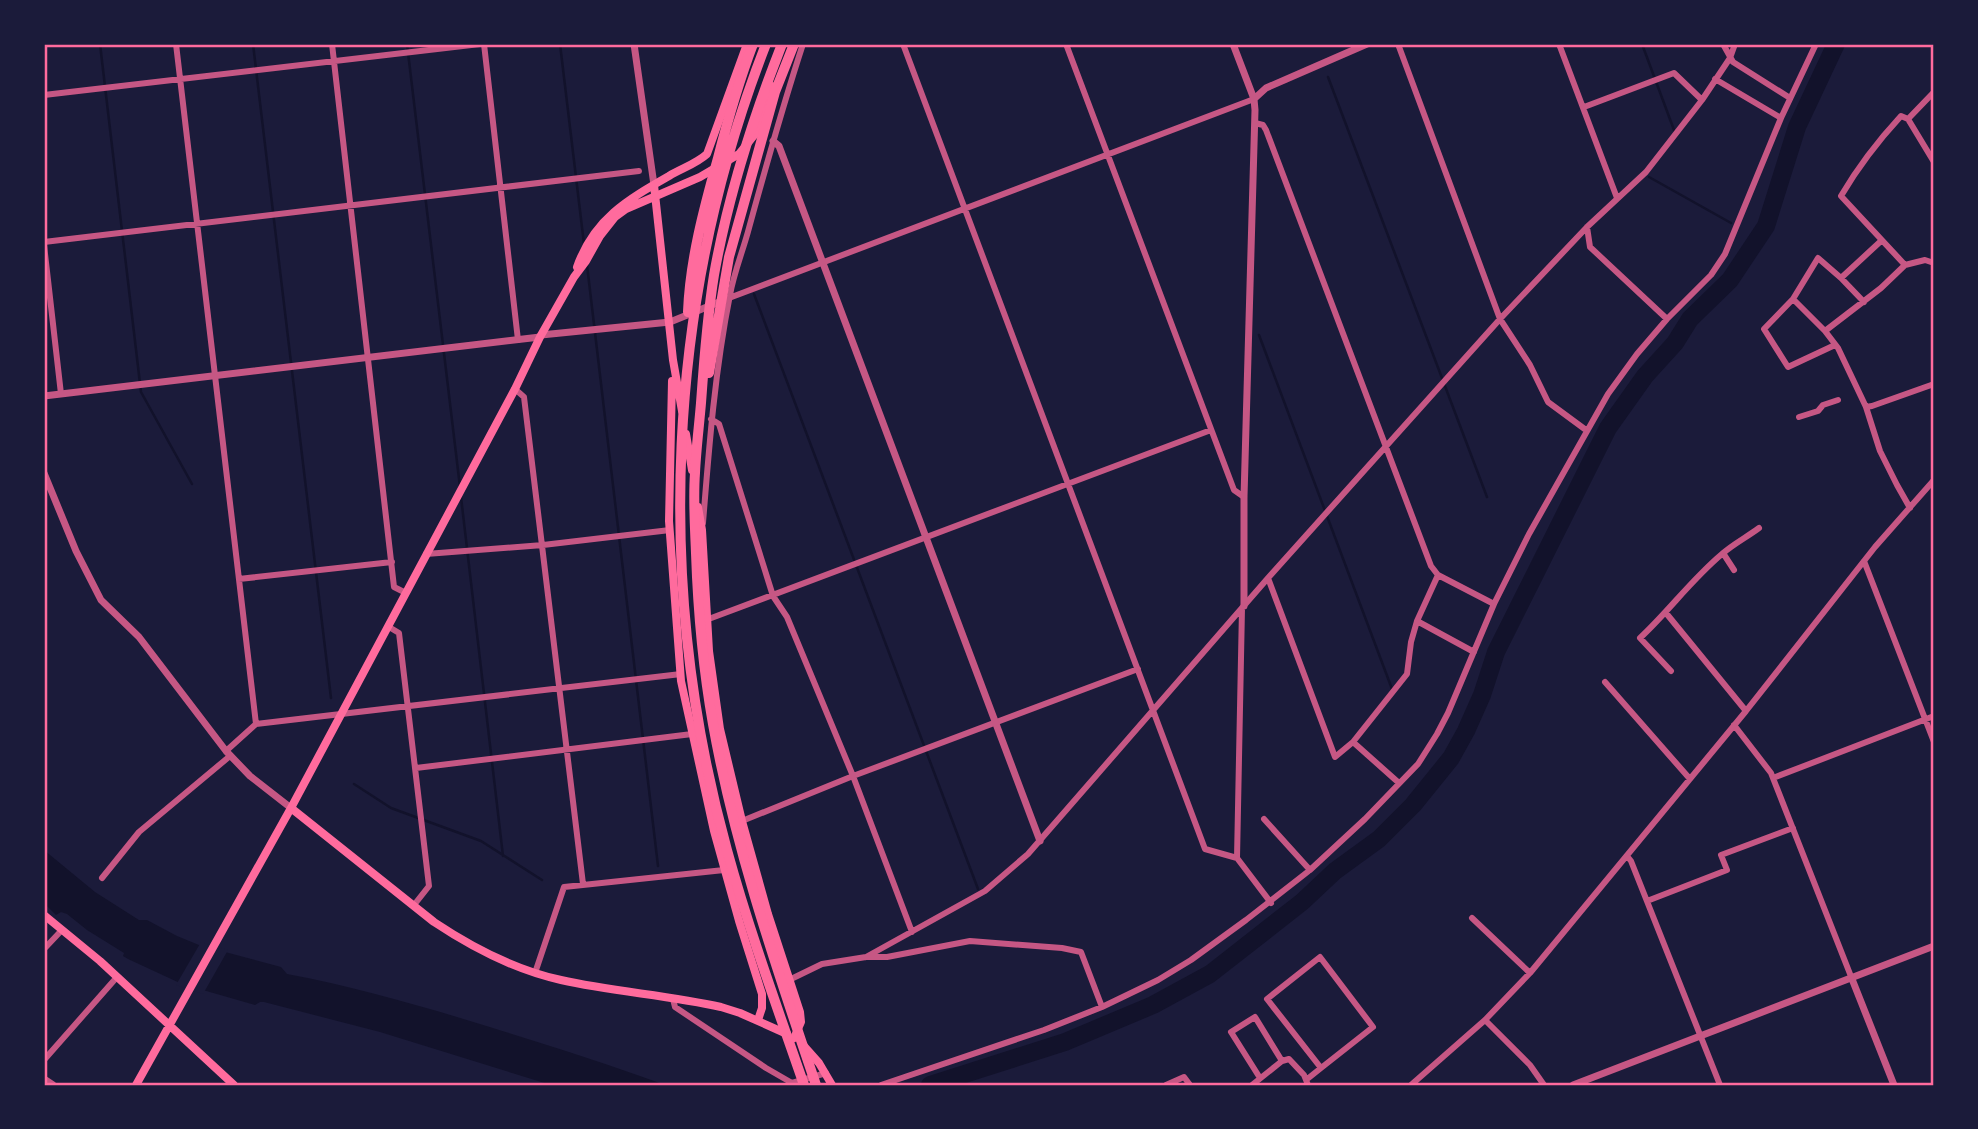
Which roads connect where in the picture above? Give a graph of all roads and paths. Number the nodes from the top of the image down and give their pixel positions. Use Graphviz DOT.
graph roads {
  1 [pos="176,44"];
  2 [pos="332,44"];
  3 [pos="482,44"];
  4 [pos="634,44"];
  5 [pos="766,44"];
  6 [pos="785,44"];
  7 [pos="794,44"];
  8 [pos="803,44"];
  9 [pos="903,44"];
  10 [pos="1066,44"];
  11 [pos="1233,44"];
  12 [pos="1367,44"];
  13 [pos="1398,44"];
  14 [pos="1559,44"];
  15 [pos="1723,44"];
  16 [pos="1735,44"];
  17 [pos="1816,44"];
  18 [pos="746,45"];
  19 [pos="1730,58"];
  20 [pos="334,61"];
  21 [pos="1715,79"];
  22 [pos="180,80"];
  23 [pos="1934,92"];
  24 [pos="44,95"];
  25 [pos="1790,98"];
  26 [pos="1254,99"];
  27 [pos="1702,100"];
  28 [pos="1584,107"];
  29 [pos="1781,118"];
  30 [pos="1908,119"];
  31 [pos="1255,124"];
  32 [pos="773,141"];
  33 [pos="1934,141"];
  34 [pos="1925,146"];
  35 [pos="1108,155"];
  36 [pos="1934,162"];
  37 [pos="639,171"];
  38 [pos="654,185"];
  39 [pos="500,186"];
  40 [pos="654,197"];
  41 [pos="1618,198"];
  42 [pos="351,205"];
  43 [pos="965,209"];
  44 [pos="197,223"];
  45 [pos="1587,227"];
  46 [pos="1881,241"];
  47 [pos="44,244"];
  48 [pos="823,263"];
  49 [pos="1934,263"];
  50 [pos="1905,265"];
  51 [pos="574,277"];
  52 [pos="1841,278"];
  53 [pos="729,298"];
  54 [pos="1793,299"];
  55 [pos="1864,302"];
  56 [pos="1500,319"];
  57 [pos="1667,319"];
  58 [pos="670,322"];
  59 [pos="1825,331"];
  60 [pos="541,336"];
  61 [pos="518,340"];
  62 [pos="1835,345"];
  63 [pos="367,358"];
  64 [pos="673,360"];
  65 [pos="686,371"];
  66 [pos="215,376"];
  67 [pos="1934,384"];
  68 [pos="515,389"];
  69 [pos="61,394"];
  70 [pos="44,396"];
  71 [pos="1838,400"];
  72 [pos="1866,407"];
  73 [pos="1799,417"];
  74 [pos="711,419"];
  75 [pos="1211,430"];
  76 [pos="1586,430"];
  77 [pos="1386,448"];
  78 [pos="44,473"];
  79 [pos="695,475"];
  80 [pos="1934,480"];
  81 [pos="1069,483"];
  82 [pos="1244,497"];
  83 [pos="1910,508"];
  84 [pos="1759,528"];
  85 [pos="670,530"];
  86 [pos="702,530"];
  87 [pos="926,537"];
  88 [pos="543,545"];
  89 [pos="1723,553"];
  90 [pos="426,554"];
  91 [pos="1864,561"];
  92 [pos="392,562"];
  93 [pos="1734,569"];
  94 [pos="1438,575"];
  95 [pos="1268,578"];
  96 [pos="239,579"];
  97 [pos="406,593"];
  98 [pos="773,596"];
  99 [pos="1494,604"];
  100 [pos="1243,607"];
  101 [pos="1666,613"];
  102 [pos="706,620"];
  103 [pos="1417,621"];
  104 [pos="389,627"];
  105 [pos="1475,652"];
  106 [pos="1138,668"];
  107 [pos="1671,671"];
  108 [pos="681,674"];
  109 [pos="1605,682"];
  110 [pos="559,689"];
  111 [pos="408,706"];
  112 [pos="1154,711"];
  113 [pos="1746,711"];
  114 [pos="341,714"];
  115 [pos="1934,716"];
  116 [pos="1926,720"];
  117 [pos="995,722"];
  118 [pos="256,724"];
  119 [pos="1734,725"];
  120 [pos="720,729"];
  121 [pos="692,733"];
  122 [pos="1934,742"];
  123 [pos="1353,743"];
  124 [pos="567,749"];
  125 [pos="228,754"];
  126 [pos="416,768"];
  127 [pos="853,776"];
  128 [pos="1773,778"];
  129 [pos="1690,779"];
  130 [pos="1399,783"];
  131 [pos="291,808"];
  132 [pos="1264,819"];
  133 [pos="742,821"];
  134 [pos="1793,828"];
  135 [pos="1040,841"];
  136 [pos="1627,856"];
  137 [pos="1237,858"];
  138 [pos="724,870"];
  139 [pos="1310,870"];
  140 [pos="102,878"];
  141 [pos="583,884"];
  142 [pos="1647,901"];
  143 [pos="1270,902"];
  144 [pos="414,905"];
  145 [pos="768,914"];
  146 [pos="44,915"];
  147 [pos="1472,918"];
  148 [pos="739,921"];
  149 [pos="61,931"];
  150 [pos="912,932"];
  151 [pos="1934,946"];
  152 [pos="44,949"];
  153 [pos="747,949"];
  154 [pos="866,957"];
  155 [pos="535,973"];
  156 [pos="1530,973"];
  157 [pos="117,977"];
  158 [pos="1852,979"];
  159 [pos="789,980"];
  160 [pos="674,999"];
  161 [pos="1102,1007"];
  162 [pos="758,1020"];
  163 [pos="1485,1020"];
  164 [pos="170,1026"];
  165 [pos="1700,1037"];
  166 [pos="794,1038"];
  167 [pos="44,1060"];
  168 [pos="1282,1061"];
  169 [pos="1321,1068"];
  170 [pos="825,1073"];
  171 [pos="1260,1078"];
  172 [pos="44,1079"];
  173 [pos="1307,1083"];
  174 [pos="53,1085"];
  175 [pos="136,1085"];
  176 [pos="234,1085"];
  177 [pos="804,1085"];
  178 [pos="816,1085"];
  179 [pos="832,1085"];
  180 [pos="881,1085"];
  181 [pos="1166,1085"];
  182 [pos="1190,1085"];
  183 [pos="1252,1085"];
  184 [pos="1411,1085"];
  185 [pos="1544,1085"];
  186 [pos="1573,1085"];
  187 [pos="1720,1085"];
  188 [pos="1894,1085"];
  1 -- 22 [label="street"];
  2 -- 20 [label="street"];
  3 -- 20 [label="street"];
  3 -- 39 [label="street"];
  4 -- 38 [label="street"];
  5 -- 65 [label="highway"];
  6 -- 40 [label="main road"];
  6 -- 79 [label="highway"];
  7 -- 79 [label="highway"];
  8 -- 32 [label="street"];
  9 -- 43 [label="street"];
  10 -- 35 [label="street"];
  11 -- 26 [label="street"];
  12 -- 26 [label="street"];
  13 -- 56 [label="street"];
  14 -- 28 [label="street"];
  15 -- 19 [label="street"];
  16 -- 19 [label="street"];
  17 -- 25 [label="street"];
  18 -- 38 [label="main road"];
  18 -- 65 [label="highway"];
  19 -- 21 [label="street"];
  19 -- 25 [label="street"];
  20 -- 22 [label="street"];
  20 -- 42 [label="street"];
  21 -- 27 [label="street"];
  21 -- 29 [label="street"];
  22 -- 24 [label="street"];
  22 -- 44 [label="street"];
  23 -- 30 [label="street"];
  25 -- 29 [label="street"];
  26 -- 31 [label="street"];
  26 -- 35 [label="street"];
  27 -- 28 [label="street"];
  27 -- 41 [label="street"];
  28 -- 41 [label="street"];
  29 -- 57 [label="street"];
  30 -- 34 [label="street"];
  30 -- 46 [label="street"];
  31 -- 77 [label="street"];
  31 -- 82 [label="street"];
  32 -- 48 [label="street"];
  32 -- 53 [label="street"];
  33 -- 34 [label="street"];
  34 -- 36 [label="street"];
  35 -- 43 [label="street"];
  35 -- 75 [label="street"];
  37 -- 39 [label="street"];
  38 -- 40 [label="main road"];
  38 -- 51 [label="main road"];
  39 -- 42 [label="street"];
  39 -- 61 [label="street"];
  40 -- 51 [label="main road"];
  40 -- 58 [label="main road"];
  41 -- 45 [label="street"];
  42 -- 44 [label="street"];
  42 -- 63 [label="street"];
  43 -- 48 [label="street"];
  43 -- 81 [label="street"];
  44 -- 47 [label="street"];
  44 -- 66 [label="street"];
  45 -- 56 [label="street"];
  45 -- 57 [label="street"];
  46 -- 50 [label="street"];
  46 -- 52 [label="street"];
  47 -- 69 [label="street"];
  48 -- 53 [label="street"];
  48 -- 87 [label="street"];
  49 -- 50 [label="street"];
  50 -- 55 [label="street"];
  51 -- 60 [label="main road"];
  52 -- 54 [label="street"];
  52 -- 55 [label="street"];
  53 -- 58 [label="street"];
  53 -- 74 [label="street"];
  54 -- 59 [label="street"];
  54 -- 62 [label="street"];
  55 -- 59 [label="street"];
  56 -- 76 [label="street"];
  56 -- 77 [label="street"];
  57 -- 76 [label="street"];
  58 -- 60 [label="street"];
  58 -- 64 [label="main road"];
  59 -- 62 [label="street"];
  60 -- 61 [label="street"];
  60 -- 68 [label="main road"];
  61 -- 63 [label="street"];
  62 -- 72 [label="street"];
  63 -- 66 [label="street"];
  63 -- 92 [label="street"];
  64 -- 85 [label="main road"];
  64 -- 86 [label="main road"];
  65 -- 177 [label="highway"];
  66 -- 69 [label="street"];
  66 -- 96 [label="street"];
  67 -- 72 [label="street"];
  68 -- 88 [label="street"];
  68 -- 90 [label="main road"];
  69 -- 70 [label="street"];
  71 -- 73 [label="street"];
  72 -- 83 [label="street"];
  74 -- 86 [label="street"];
  74 -- 98 [label="street"];
  75 -- 81 [label="street"];
  75 -- 82 [label="street"];
  76 -- 99 [label="street"];
  77 -- 94 [label="street"];
  77 -- 95 [label="street"];
  78 -- 125 [label="street"];
  79 -- 178 [label="highway"];
  80 -- 83 [label="street"];
  81 -- 87 [label="street"];
  81 -- 106 [label="street"];
  82 -- 100 [label="street"];
  83 -- 91 [label="street"];
  84 -- 89 [label="street"];
  85 -- 88 [label="street"];
  85 -- 108 [label="main road"];
  86 -- 102 [label="main road"];
  87 -- 98 [label="street"];
  87 -- 117 [label="street"];
  88 -- 90 [label="street"];
  88 -- 110 [label="street"];
  89 -- 93 [label="street"];
  89 -- 101 [label="street"];
  90 -- 97 [label="main road"];
  91 -- 113 [label="street"];
  91 -- 116 [label="street"];
  92 -- 96 [label="street"];
  92 -- 97 [label="street"];
  94 -- 99 [label="street"];
  94 -- 103 [label="street"];
  95 -- 100 [label="street"];
  95 -- 123 [label="street"];
  96 -- 118 [label="street"];
  97 -- 104 [label="main road"];
  98 -- 102 [label="street"];
  98 -- 127 [label="street"];
  99 -- 105 [label="street"];
  100 -- 112 [label="street"];
  100 -- 137 [label="street"];
  101 -- 107 [label="street"];
  101 -- 113 [label="street"];
  102 -- 120 [label="main road"];
  103 -- 105 [label="street"];
  103 -- 123 [label="street"];
  104 -- 111 [label="street"];
  104 -- 114 [label="main road"];
  105 -- 130 [label="street"];
  106 -- 112 [label="street"];
  106 -- 117 [label="street"];
  108 -- 110 [label="street"];
  108 -- 121 [label="main road"];
  109 -- 129 [label="street"];
  110 -- 111 [label="street"];
  110 -- 124 [label="street"];
  111 -- 114 [label="street"];
  111 -- 126 [label="street"];
  112 -- 135 [label="street"];
  112 -- 137 [label="street"];
  113 -- 119 [label="street"];
  114 -- 118 [label="street"];
  114 -- 131 [label="main road"];
  115 -- 116 [label="street"];
  116 -- 122 [label="street"];
  116 -- 128 [label="street"];
  117 -- 127 [label="street"];
  117 -- 135 [label="street"];
  118 -- 125 [label="street"];
  119 -- 128 [label="street"];
  119 -- 129 [label="street"];
  120 -- 121 [label="street"];
  120 -- 133 [label="main road"];
  121 -- 124 [label="street"];
  121 -- 138 [label="main road"];
  123 -- 130 [label="street"];
  124 -- 126 [label="street"];
  124 -- 141 [label="street"];
  125 -- 131 [label="street"];
  125 -- 140 [label="street"];
  126 -- 144 [label="street"];
  127 -- 133 [label="street"];
  127 -- 150 [label="street"];
  128 -- 134 [label="street"];
  129 -- 136 [label="street"];
  130 -- 139 [label="street"];
  131 -- 144 [label="main road"];
  131 -- 164 [label="main road"];
  132 -- 139 [label="street"];
  133 -- 145 [label="main road"];
  134 -- 142 [label="street"];
  134 -- 158 [label="street"];
  135 -- 150 [label="street"];
  136 -- 142 [label="street"];
  136 -- 156 [label="street"];
  137 -- 143 [label="street"];
  138 -- 141 [label="street"];
  138 -- 148 [label="main road"];
  139 -- 143 [label="street"];
  141 -- 155 [label="street"];
  142 -- 165 [label="street"];
  143 -- 161 [label="street"];
  144 -- 155 [label="main road"];
  145 -- 148 [label="main road"];
  145 -- 159 [label="main road"];
  146 -- 149 [label="main road"];
  147 -- 156 [label="street"];
  148 -- 153 [label="main road"];
  149 -- 152 [label="street"];
  149 -- 157 [label="main road"];
  150 -- 154 [label="street"];
  151 -- 158 [label="street"];
  153 -- 162 [label="main road"];
  153 -- 166 [label="main road"];
  154 -- 159 [label="street"];
  154 -- 161 [label="street"];
  155 -- 160 [label="main road"];
  156 -- 163 [label="street"];
  157 -- 164 [label="main road"];
  157 -- 167 [label="street"];
  158 -- 165 [label="street"];
  158 -- 188 [label="street"];
  159 -- 166 [label="main road"];
  160 -- 162 [label="main road"];
  160 -- 170 [label="street"];
  161 -- 180 [label="street"];
  162 -- 166 [label="main road"];
  163 -- 184 [label="street"];
  163 -- 185 [label="street"];
  164 -- 175 [label="main road"];
  164 -- 176 [label="main road"];
  165 -- 186 [label="street"];
  165 -- 187 [label="street"];
  166 -- 170 [label="main road"];
  168 -- 171 [label="street"];
  168 -- 171 [label="street"];
  168 -- 173 [label="street"];
  169 -- 169 [label="street"];
  169 -- 173 [label="street"];
  170 -- 179 [label="main road"];
  171 -- 183 [label="street"];
  172 -- 174 [label="street"];
  181 -- 182 [label="street"];
}
